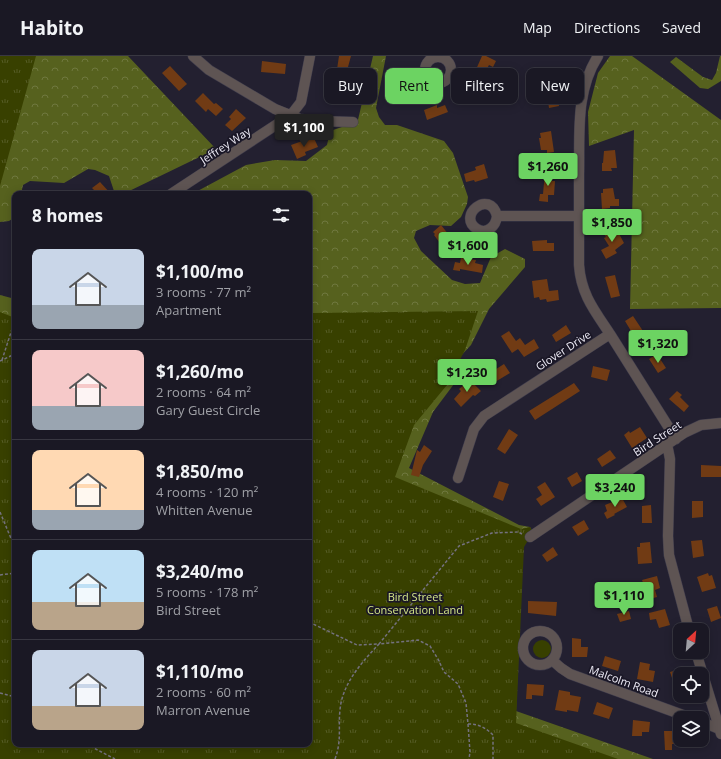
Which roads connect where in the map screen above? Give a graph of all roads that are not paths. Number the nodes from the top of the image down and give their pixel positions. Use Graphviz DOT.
graph roads {
  1 [pos="193,56"];
  2 [pos="310,56"];
  3 [pos="598,56"];
  4 [pos="291,115"];
  5 [pos="353,122"];
  6 [pos="176,191"];
  7 [pos="497,216"];
  8 [pos="579,216"];
  9 [pos="610,334"];
  10 [pos="721,423"];
  11 [pos="676,439"];
  12 [pos="667,444"];
  13 [pos="458,478"];
  14 [pos="530,537"];
  15 [pos="687,623"];
  16 [pos="698,659"];
  17 [pos="552,660"];
  18 [pos="673,711"];
  19 [pos="709,726"];
  20 [pos="720,732"];
  1 -- 4 [label="street"];
  2 -- 4 [label="street"];
  3 -- 8 [label="street"];
  4 -- 5 [label="street"];
  4 -- 6 [label="street, Jeffrey Way"];
  7 -- 8 [label="street"];
  8 -- 9 [label="street"];
  9 -- 11 [label="street"];
  9 -- 13 [label="street, Glover Drive"];
  10 -- 11 [label="street, Bird Street"];
  11 -- 12 [label="street, Bird Street"];
  12 -- 14 [label="street, Bird Street"];
  12 -- 15 [label="street"];
  16 -- 20 [label="street"];
  17 -- 18 [label="street, Malcolm Road"];
  19 -- 20 [label="street"];
}
